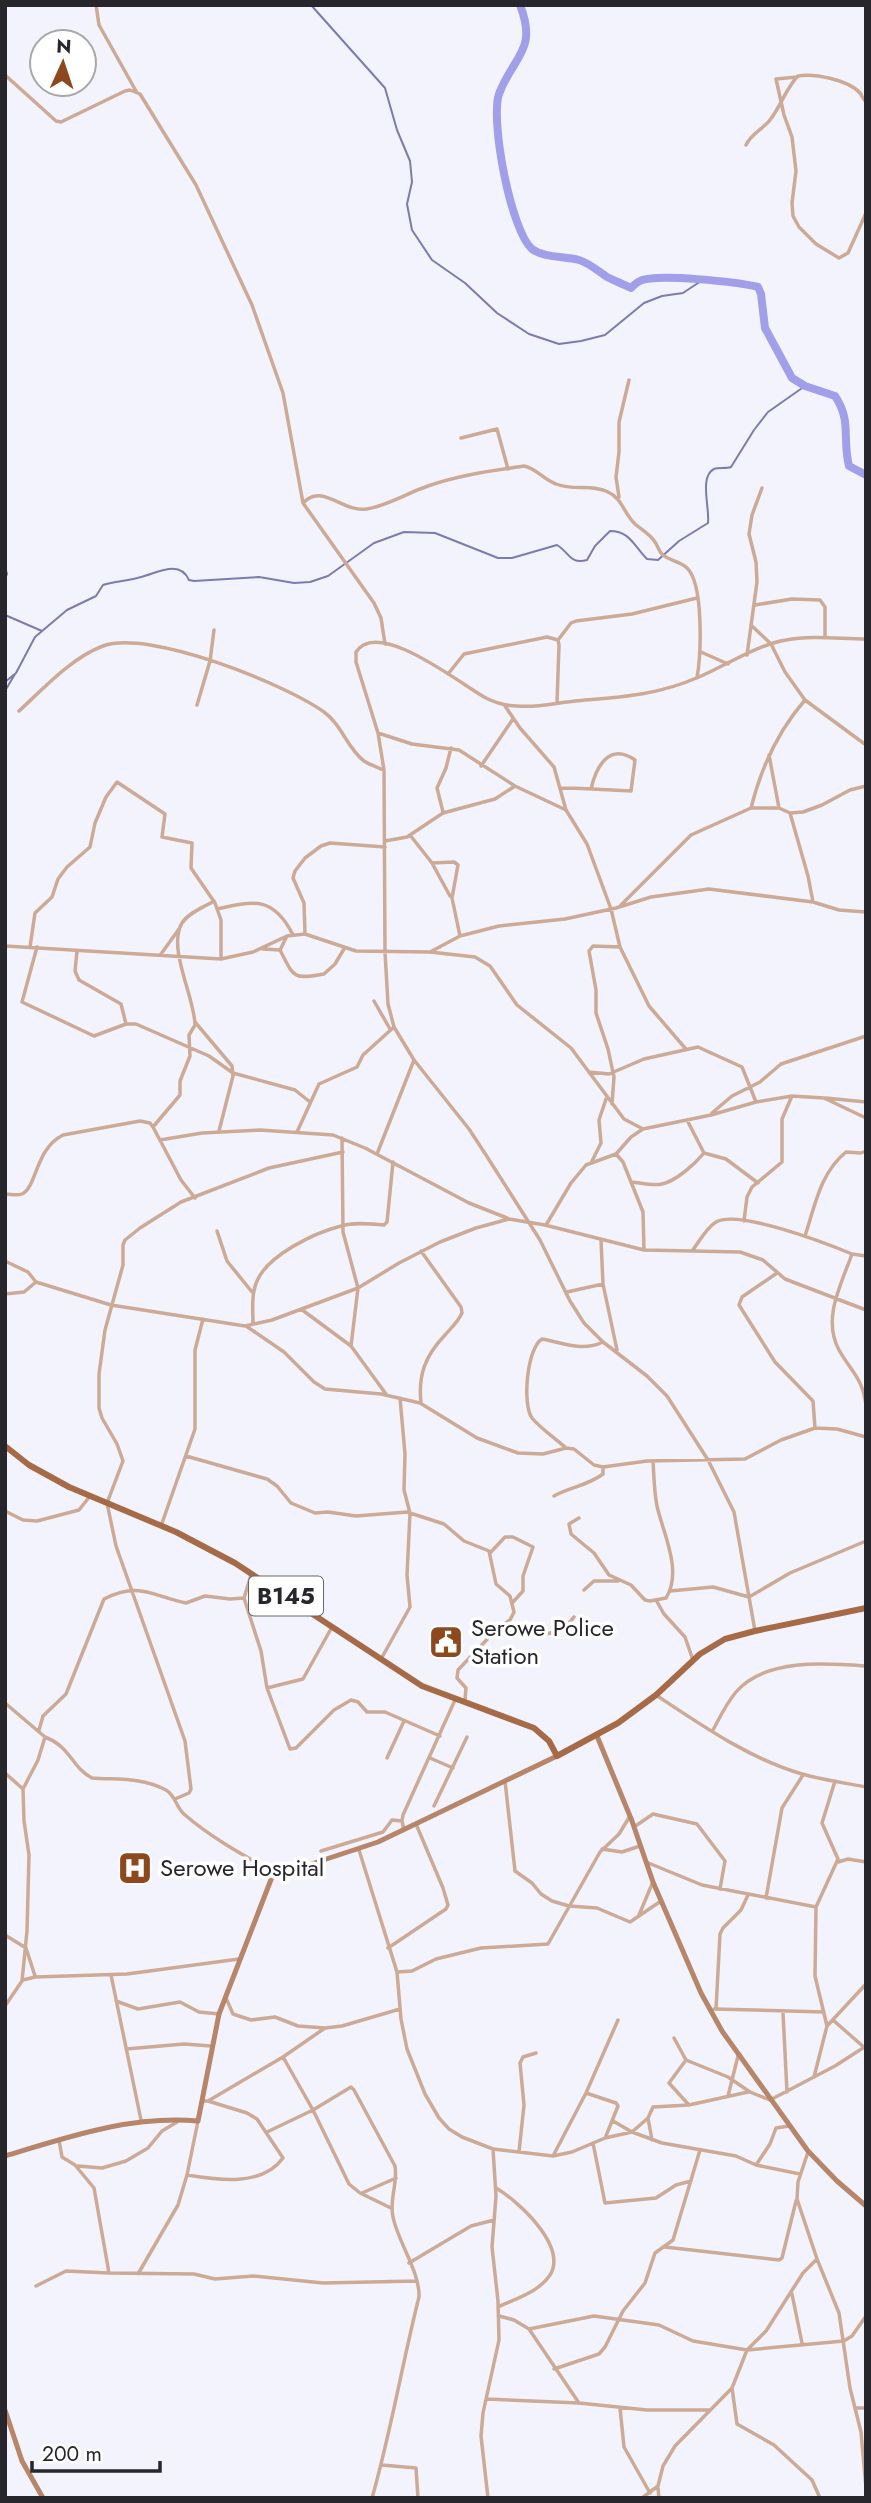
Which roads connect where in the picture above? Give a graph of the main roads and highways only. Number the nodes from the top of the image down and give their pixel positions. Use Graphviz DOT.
graph roads {
  1 [pos="5,1446"];
  2 [pos="866,1608"];
  1 -- 2 [label="main road, B145"];
}
